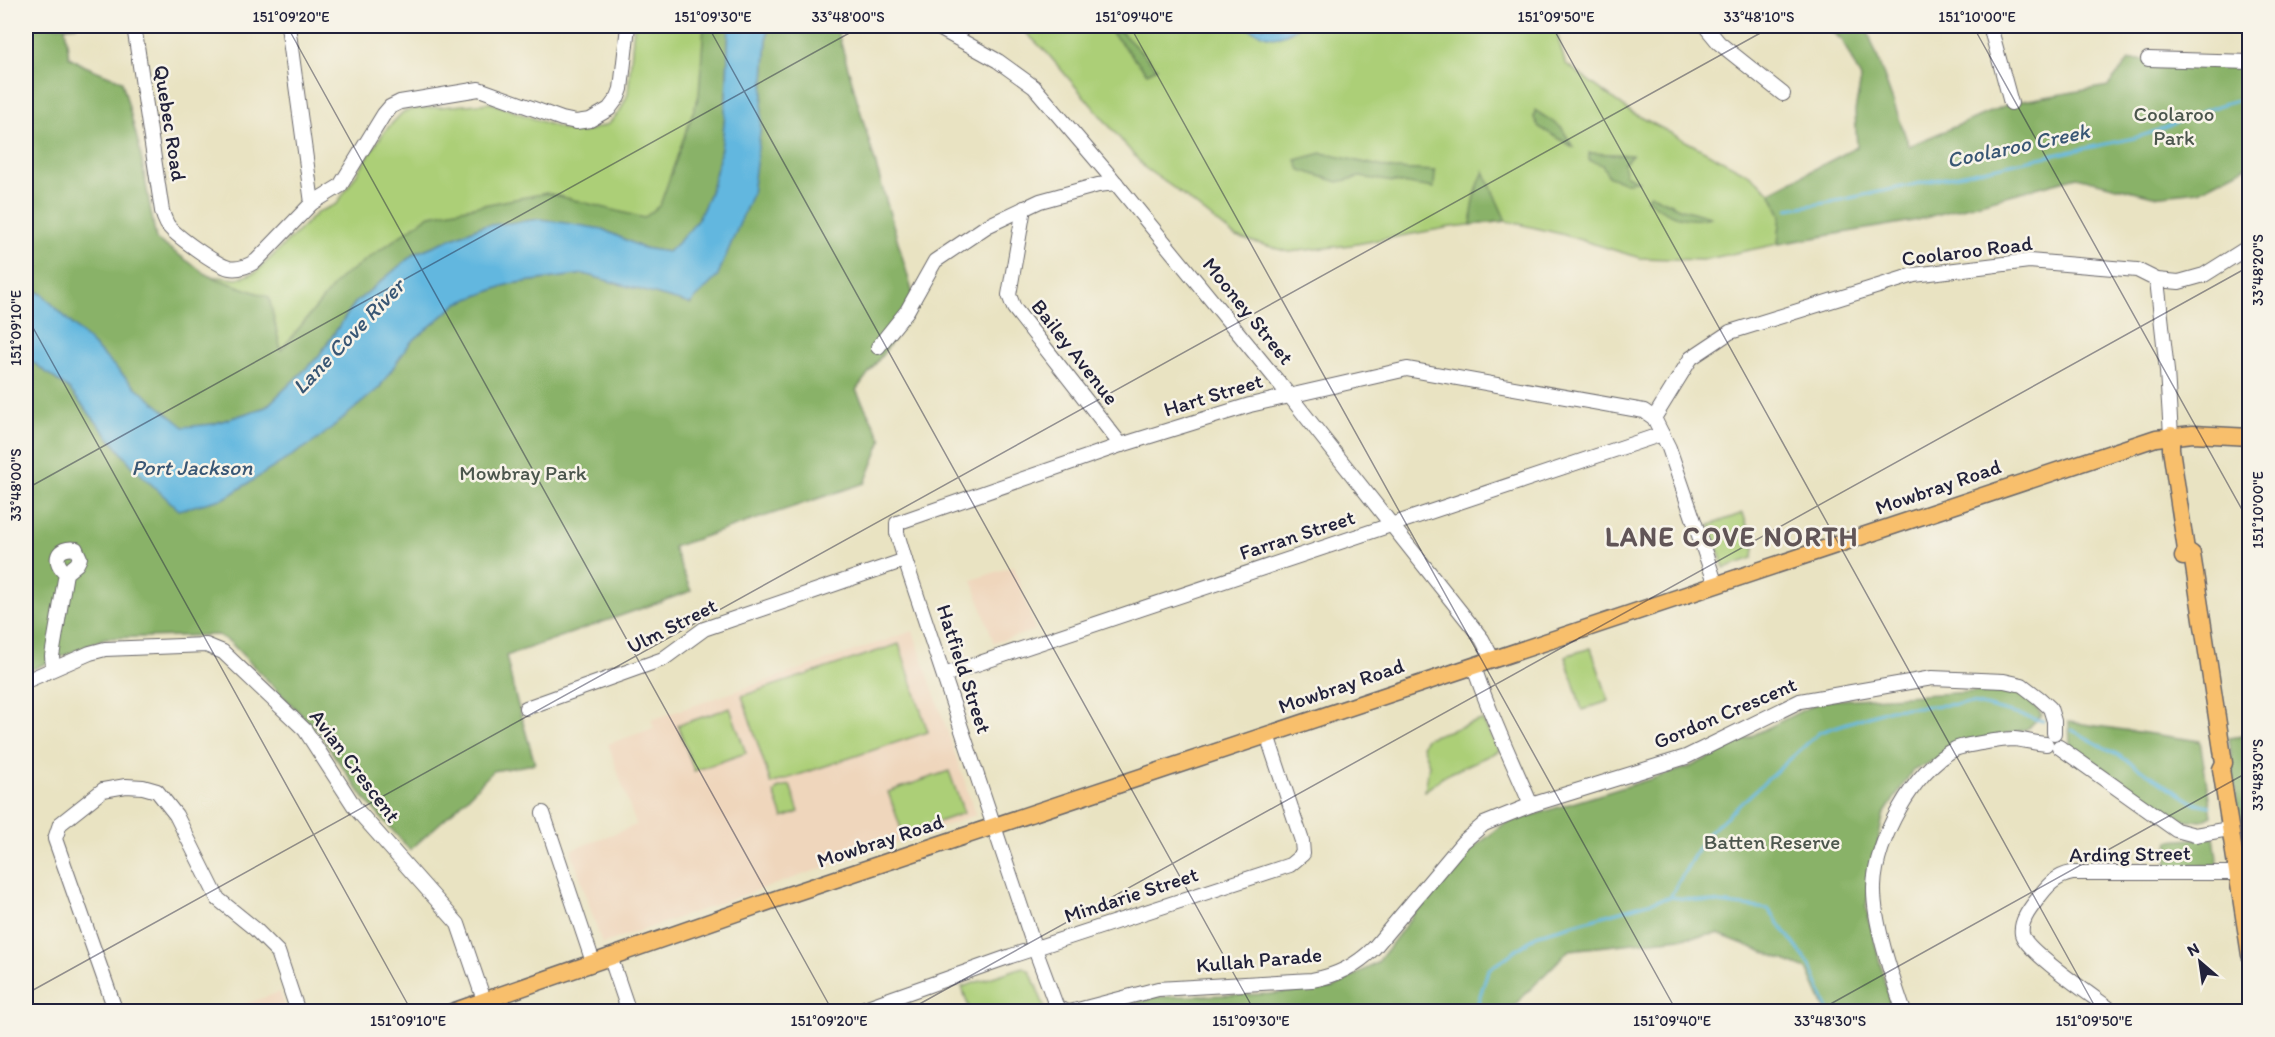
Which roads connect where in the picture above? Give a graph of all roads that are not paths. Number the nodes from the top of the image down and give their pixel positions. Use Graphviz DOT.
graph roads {
  1 [pos="134,26"];
  2 [pos="288,26"];
  3 [pos="628,26"];
  4 [pos="935,26"];
  5 [pos="1705,26"];
  6 [pos="1990,26"];
  7 [pos="2148,59"];
  8 [pos="2250,62"];
  9 [pos="1783,94"];
  10 [pos="2011,103"];
  11 [pos="1116,183"];
  12 [pos="312,203"];
  13 [pos="1024,208"];
  14 [pos="2250,246"];
  15 [pos="2157,280"];
  16 [pos="878,347"];
  17 [pos="1289,395"];
  18 [pos="1654,418"];
  19 [pos="1662,434"];
  20 [pos="2171,435"];
  21 [pos="2250,437"];
  22 [pos="1120,445"];
  23 [pos="897,523"];
  24 [pos="1393,525"];
  25 [pos="905,560"];
  26 [pos="66,573"];
  27 [pos="1716,585"];
  28 [pos="1493,660"];
  29 [pos="1474,667"];
  30 [pos="53,668"];
  31 [pos="944,675"];
  32 [pos="26,681"];
  33 [pos="526,708"];
  34 [pos="1267,735"];
  35 [pos="2053,741"];
  36 [pos="1531,805"];
  37 [pos="543,813"];
  38 [pos="994,827"];
  39 [pos="2229,829"];
  40 [pos="2236,873"];
  41 [pos="2246,909"];
  42 [pos="1035,949"];
  43 [pos="2250,955"];
  44 [pos="610,956"];
  45 [pos="593,962"];
  46 [pos="895,998"];
  47 [pos="484,1000"];
  48 [pos="116,1011"];
  49 [pos="298,1011"];
  50 [pos="452,1011"];
  51 [pos="629,1011"];
  52 [pos="853,1011"];
  53 [pos="900,1011"];
  54 [pos="1069,1011"];
  55 [pos="1904,1011"];
  56 [pos="2114,1011"];
  1 -- 12 [label="street, Quebec Road"];
  2 -- 12 [label="street"];
  3 -- 12 [label="street"];
  4 -- 11 [label="street, Mooney Street"];
  5 -- 9 [label="street"];
  6 -- 10 [label="street"];
  7 -- 8 [label="street"];
  11 -- 13 [label="street"];
  11 -- 17 [label="street, Mooney Street"];
  13 -- 16 [label="street"];
  13 -- 22 [label="street, Bailey Avenue"];
  14 -- 15 [label="street, Coolaroo Road"];
  15 -- 18 [label="street, Coolaroo Road"];
  15 -- 20 [label="street"];
  17 -- 18 [label="street, Hart Street"];
  17 -- 22 [label="street, Hart Street"];
  17 -- 24 [label="street, Mooney Street"];
  18 -- 19 [label="street"];
  19 -- 24 [label="street, Farran Street"];
  19 -- 27 [label="street"];
  20 -- 21 [label="main road, Mowbray Road"];
  20 -- 27 [label="main road, Mowbray Road"];
  20 -- 39 [label="main road"];
  22 -- 23 [label="street, Hart Street"];
  23 -- 25 [label="street, Hatfield Street"];
  24 -- 28 [label="street, Mooney Street"];
  24 -- 31 [label="street, Farran Street"];
  25 -- 31 [label="street, Hatfield Street"];
  25 -- 33 [label="street, Ulm Street"];
  26 -- 30 [label="street"];
  27 -- 28 [label="main road, Mowbray Road"];
  28 -- 29 [label="main road, Mowbray Road"];
  29 -- 34 [label="main road, Mowbray Road"];
  29 -- 36 [label="street"];
  30 -- 32 [label="street, Avian Crescent"];
  30 -- 47 [label="street, Avian Crescent"];
  31 -- 38 [label="street, Hatfield Street"];
  34 -- 38 [label="main road, Mowbray Road"];
  34 -- 42 [label="street, Mindarie Street"];
  35 -- 36 [label="street, Gordon Crescent"];
  35 -- 39 [label="street"];
  35 -- 55 [label="street"];
  36 -- 54 [label="street, Kullah Parade"];
  37 -- 45 [label="street"];
  38 -- 42 [label="street, Kullah Parade"];
  38 -- 44 [label="main road, Mowbray Road"];
  39 -- 40 [label="main road"];
  40 -- 41 [label="main road"];
  40 -- 56 [label="street, Arding Street"];
  41 -- 43 [label="main road"];
  42 -- 46 [label="street, Mindarie Street"];
  42 -- 54 [label="street, Kullah Parade"];
  44 -- 45 [label="main road, Mowbray Road"];
  44 -- 51 [label="street"];
  45 -- 47 [label="main road, Mowbray Road"];
  46 -- 52 [label="street, Mindarie Street"];
  46 -- 53 [label="street"];
  47 -- 50 [label="main road, Mowbray Road"];
  48 -- 49 [label="street"];
}
